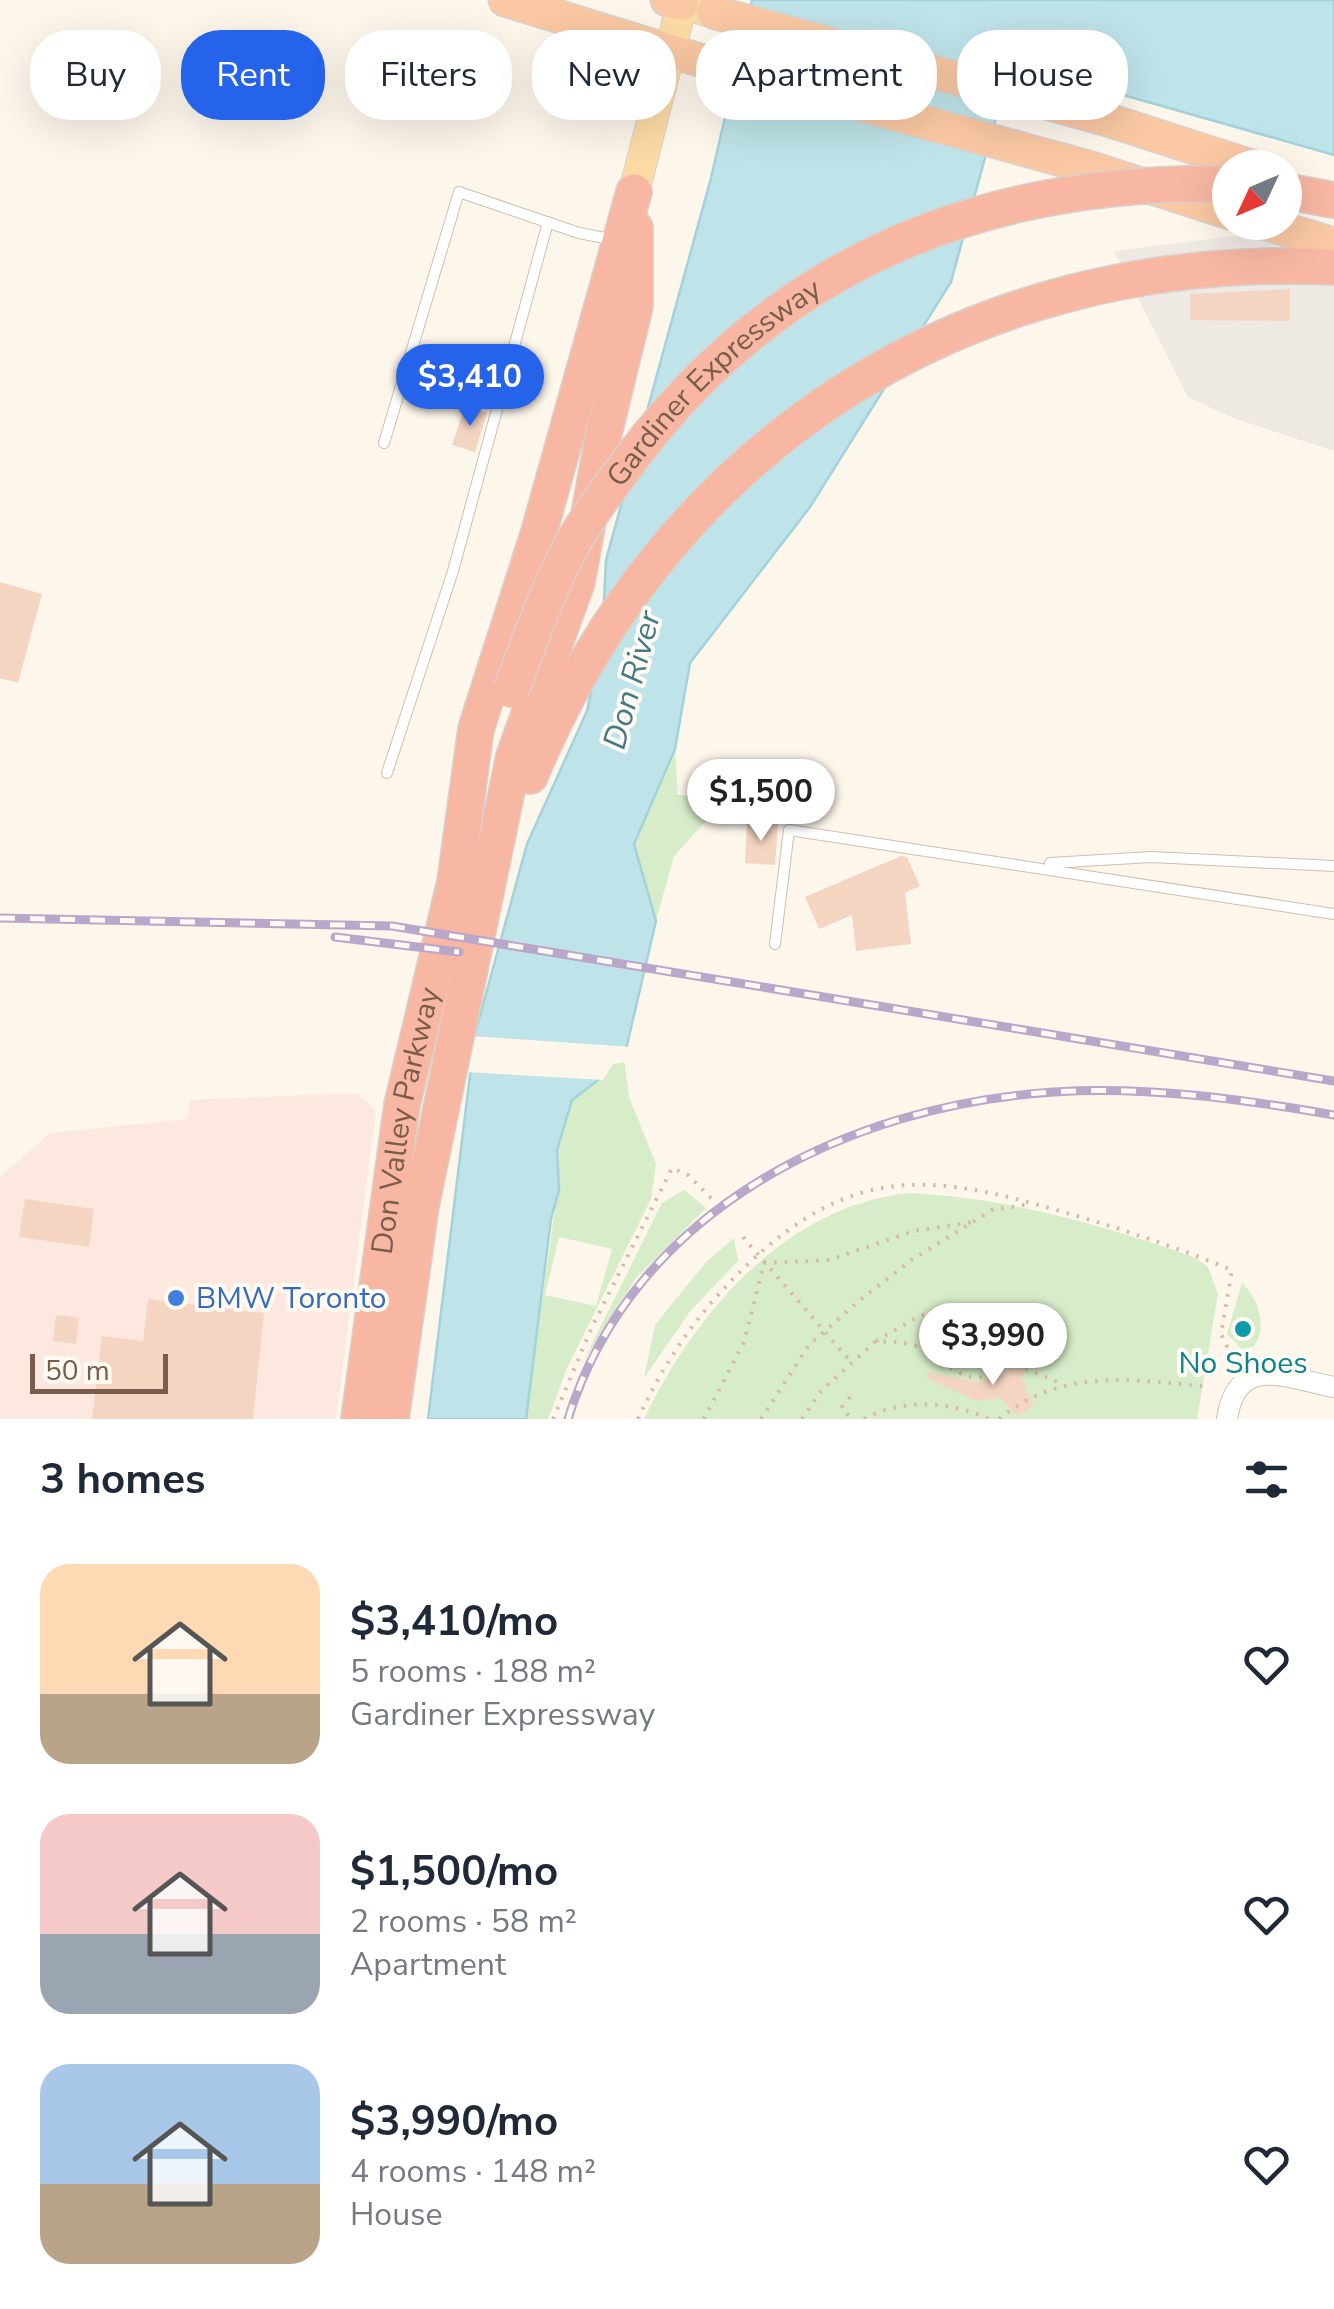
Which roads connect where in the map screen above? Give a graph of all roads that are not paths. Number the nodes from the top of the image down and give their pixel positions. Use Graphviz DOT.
graph roads {
  1 [pos="505,0"];
  2 [pos="687,5"];
  3 [pos="603,30"];
  4 [pos="676,31"];
  5 [pos="676,53"];
  6 [pos="651,120"];
  7 [pos="1212,153"];
  8 [pos="1302,182"];
  9 [pos="1212,185"];
  10 [pos="634,192"];
  11 [pos="1334,192"];
  12 [pos="1302,194"];
  13 [pos="1334,200"];
  14 [pos="1212,207"];
  15 [pos="548,222"];
  16 [pos="1302,234"];
  17 [pos="620,241"];
  18 [pos="1334,244"];
  19 [pos="1334,266"];
  20 [pos="384,443"];
  21 [pos="387,773"];
  22 [pos="1029,864"];
  23 [pos="1334,866"];
  24 [pos="470,890"];
  25 [pos="1334,914"];
  26 [pos="775,944"];
  27 [pos="1334,1386"];
  28 [pos="359,1419"];
  29 [pos="391,1419"];
  30 [pos="1227,1419"];
  1 -- 3 [label="highway"];
  2 -- 4 [label="main road"];
  2 -- 7 [label="highway"];
  5 -- 14 [label="highway"];
  6 -- 10 [label="main road"];
  8 -- 11 [label="highway"];
  9 -- 24 [label="highway, Gardiner Expressway, bridge"];
  10 -- 17 [label="highway"];
  10 -- 24 [label="highway"];
  12 -- 13 [label="highway"];
  15 -- 17 [label="lane"];
  15 -- 20 [label="lane"];
  15 -- 21 [label="lane"];
  16 -- 18 [label="highway"];
  17 -- 24 [label="highway"];
  19 -- 24 [label="highway"];
  22 -- 23 [label="lane"];
  22 -- 25 [label="lane"];
  22 -- 26 [label="lane"];
  24 -- 28 [label="highway, Don Valley Parkway"];
  24 -- 29 [label="highway, Don Valley Parkway"];
  27 -- 30 [label="street"];
}
